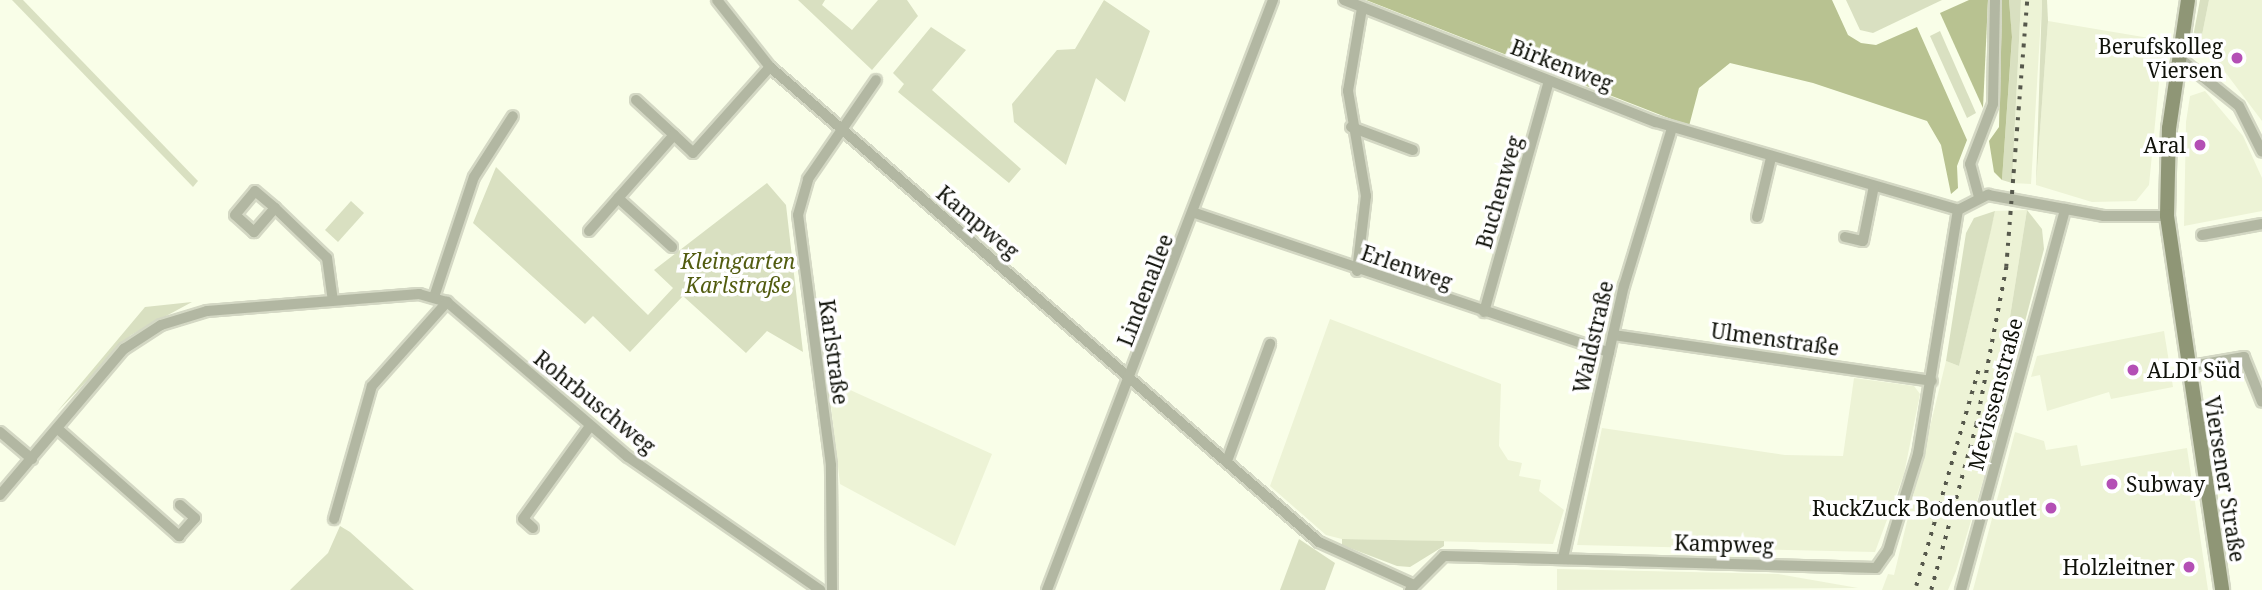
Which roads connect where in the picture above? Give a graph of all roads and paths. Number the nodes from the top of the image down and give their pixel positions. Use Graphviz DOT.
graph roads {
  1 [pos="717,0"];
  2 [pos="1273,0"];
  3 [pos="1343,0"];
  4 [pos="1995,0"];
  5 [pos="2188,0"];
  6 [pos="1362,8"];
  7 [pos="2178,57"];
  8 [pos="770,67"];
  9 [pos="876,80"];
  10 [pos="1549,81"];
  11 [pos="636,100"];
  12 [pos="513,116"];
  13 [pos="1351,127"];
  14 [pos="1672,128"];
  15 [pos="839,129"];
  16 [pos="674,135"];
  17 [pos="1413,150"];
  18 [pos="2262,152"];
  19 [pos="1771,158"];
  20 [pos="1874,186"];
  21 [pos="1979,197"];
  22 [pos="618,198"];
  23 [pos="275,208"];
  24 [pos="2065,209"];
  25 [pos="1958,210"];
  26 [pos="1195,213"];
  27 [pos="2167,216"];
  28 [pos="1757,217"];
  29 [pos="2262,224"];
  30 [pos="589,231"];
  31 [pos="2202,235"];
  32 [pos="1845,237"];
  33 [pos="671,247"];
  34 [pos="1357,271"];
  35 [pos="434,297"];
  36 [pos="333,301"];
  37 [pos="447,302"];
  38 [pos="1484,312"];
  39 [pos="1613,335"];
  40 [pos="1270,344"];
  41 [pos="1609,352"];
  42 [pos="2186,367"];
  43 [pos="1133,377"];
  44 [pos="1932,381"];
  45 [pos="2262,402"];
  46 [pos="590,426"];
  47 [pos="58,429"];
  48 [pos="0,432"];
  49 [pos="32,459"];
  50 [pos="1227,461"];
  51 [pos="0,495"];
  52 [pos="180,505"];
  53 [pos="334,519"];
  54 [pos="533,528"];
  55 [pos="1563,558"];
  56 [pos="1411,587"];
  57 [pos="820,590"];
  58 [pos="832,590"];
  59 [pos="1047,590"];
  60 [pos="1961,590"];
  61 [pos="2222,590"];
  1 -- 8 [label="street, Kampweg"];
  2 -- 26 [label="street, Lindenallee"];
  3 -- 6 [label="street, Birkenweg"];
  4 -- 21 [label="street"];
  5 -- 7 [label="main road, Viersener Straße"];
  6 -- 10 [label="street, Birkenweg"];
  6 -- 13 [label="street"];
  7 -- 18 [label="street"];
  7 -- 27 [label="main road, Viersener Straße"];
  8 -- 15 [label="street, Kampweg"];
  8 -- 16 [label="street"];
  9 -- 15 [label="street, Karlstraße"];
  10 -- 14 [label="street, Birkenweg"];
  10 -- 38 [label="street, Buchenweg"];
  11 -- 16 [label="street"];
  12 -- 35 [label="street"];
  13 -- 17 [label="street"];
  13 -- 34 [label="street"];
  14 -- 19 [label="street, Birkenweg"];
  14 -- 39 [label="street, Waldstraße"];
  15 -- 43 [label="street, Kampweg"];
  15 -- 58 [label="street, Karlstraße"];
  16 -- 22 [label="street"];
  19 -- 20 [label="street, Birkenweg"];
  19 -- 28 [label="street"];
  20 -- 25 [label="street, Birkenweg"];
  20 -- 32 [label="street"];
  21 -- 24 [label="street"];
  21 -- 25 [label="street"];
  22 -- 30 [label="street"];
  22 -- 33 [label="street"];
  23 -- 36 [label="street"];
  24 -- 27 [label="street"];
  24 -- 60 [label="street, Mevissenstraße"];
  25 -- 44 [label="street, Kampweg"];
  26 -- 34 [label="street, Erlenweg"];
  26 -- 43 [label="street, Lindenallee"];
  27 -- 42 [label="main road, Viersener Straße"];
  29 -- 31 [label="street"];
  34 -- 38 [label="street, Erlenweg"];
  35 -- 36 [label="street, Rohrbuschweg"];
  35 -- 37 [label="street, Rohrbuschweg"];
  36 -- 47 [label="street, Rohrbuschweg"];
  37 -- 46 [label="street, Rohrbuschweg"];
  37 -- 53 [label="street"];
  38 -- 41 [label="street, Erlenweg"];
  39 -- 41 [label="street, Waldstraße"];
  39 -- 44 [label="street, Ulmenstraße"];
  40 -- 50 [label="street"];
  41 -- 55 [label="street, Waldstraße"];
  42 -- 45 [label="street"];
  42 -- 61 [label="main road, Viersener Straße"];
  43 -- 50 [label="street, Kampweg"];
  43 -- 59 [label="street, Lindenallee"];
  44 -- 55 [label="street, Kampweg"];
  46 -- 54 [label="street"];
  46 -- 57 [label="street, Rohrbuschweg"];
  47 -- 49 [label="street, Rohrbuschweg"];
  47 -- 52 [label="street"];
  48 -- 49 [label="street"];
  49 -- 51 [label="street, Rohrbuschweg"];
  50 -- 56 [label="street, Kampweg"];
  55 -- 56 [label="street, Kampweg"];
}
